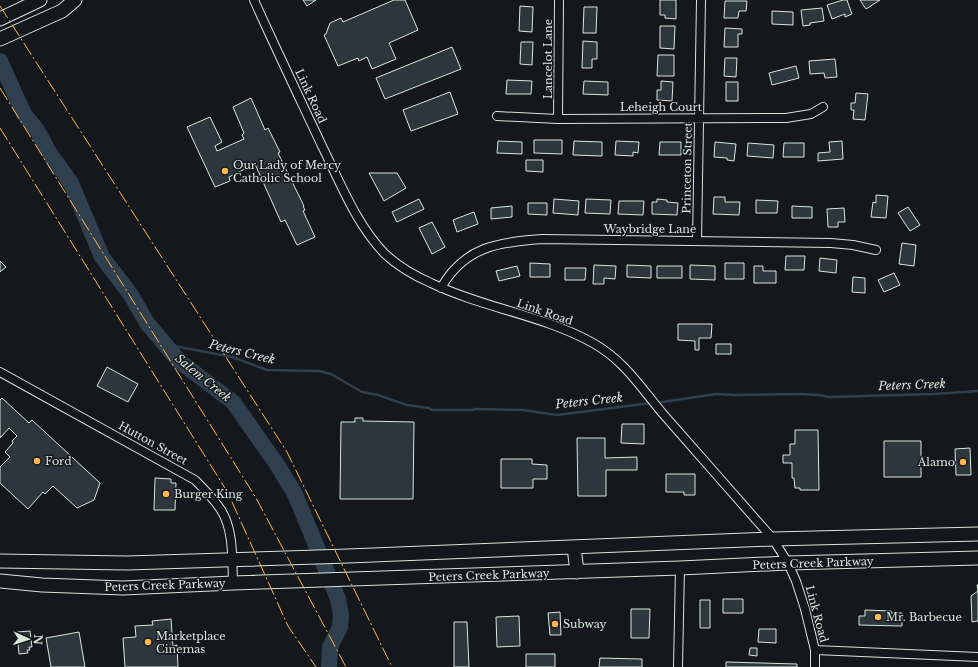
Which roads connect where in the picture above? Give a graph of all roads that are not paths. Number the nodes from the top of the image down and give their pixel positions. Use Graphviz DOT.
graph roads {
  1 [pos="40,0"];
  2 [pos="75,0"];
  3 [pos="254,0"];
  4 [pos="559,0"];
  5 [pos="700,0"];
  6 [pos="4,17"];
  7 [pos="0,39"];
  8 [pos="823,107"];
  9 [pos="497,116"];
  10 [pos="558,118"];
  11 [pos="699,118"];
  12 [pos="697,241"];
  13 [pos="876,250"];
  14 [pos="441,288"];
  15 [pos="0,372"];
  16 [pos="978,534"];
  17 [pos="773,539"];
  18 [pos="574,547"];
  19 [pos="978,558"];
  20 [pos="232,560"];
  21 [pos="0,561"];
  22 [pos="788,563"];
  23 [pos="680,568"];
  24 [pos="577,572"];
  25 [pos="0,581"];
  26 [pos="233,583"];
  27 [pos="815,650"];
  28 [pos="978,657"];
  29 [pos="678,667"];
  30 [pos="815,667"];
  1 -- 6 [label="main road"];
  2 -- 7 [label="main road"];
  3 -- 14 [label="street, Link Road"];
  4 -- 10 [label="street, Lancelot Lane"];
  5 -- 11 [label="street, Princeton Street"];
  8 -- 11 [label="street, Leheigh Court"];
  9 -- 10 [label="street, Leheigh Court"];
  10 -- 11 [label="street, Leheigh Court"];
  11 -- 12 [label="street, Princeton Street"];
  12 -- 13 [label="street, Waybridge Lane"];
  12 -- 14 [label="street, Waybridge Lane"];
  14 -- 17 [label="street, Link Road"];
  15 -- 20 [label="street, Hutton Street"];
  16 -- 17 [label="main road, Peters Creek Parkway"];
  17 -- 18 [label="main road, Peters Creek Parkway"];
  17 -- 22 [label="street, Link Road"];
  18 -- 20 [label="main road, Peters Creek Parkway"];
  18 -- 24 [label="main road"];
  19 -- 22 [label="main road, Peters Creek Parkway"];
  20 -- 21 [label="main road, Peters Creek Parkway"];
  20 -- 26 [label="street, Hutton Street"];
  22 -- 23 [label="main road, Peters Creek Parkway"];
  22 -- 27 [label="street, Link Road"];
  23 -- 24 [label="main road, Peters Creek Parkway"];
  23 -- 29 [label="street"];
  24 -- 26 [label="main road, Peters Creek Parkway"];
  25 -- 26 [label="main road, Peters Creek Parkway"];
  27 -- 28 [label="street"];
  27 -- 30 [label="street, Link Road"];
}
